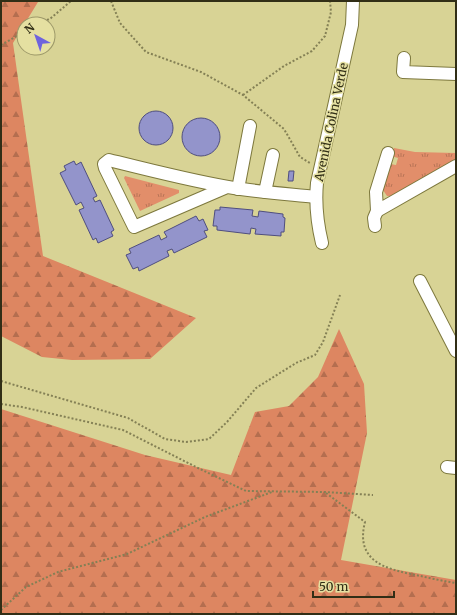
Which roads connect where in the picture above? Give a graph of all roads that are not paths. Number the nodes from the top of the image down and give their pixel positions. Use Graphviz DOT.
graph roads {
  1 [pos="353,1"];
  2 [pos="404,58"];
  3 [pos="456,74"];
  4 [pos="250,126"];
  5 [pos="388,153"];
  6 [pos="273,155"];
  7 [pos="456,166"];
  8 [pos="233,188"];
  9 [pos="265,192"];
  10 [pos="316,197"];
  11 [pos="377,211"];
  12 [pos="375,226"];
  13 [pos="322,243"];
  14 [pos="420,281"];
  15 [pos="456,351"];
  1 -- 10 [label="street, Avenida Colina Verde"];
  2 -- 3 [label="street"];
  4 -- 8 [label="street"];
  5 -- 11 [label="street"];
  6 -- 9 [label="street"];
  7 -- 11 [label="street"];
  8 -- 8 [label="street"];
  8 -- 9 [label="street"];
  9 -- 10 [label="street"];
  10 -- 13 [label="street, Avenida Colina Verde"];
  11 -- 12 [label="street"];
  14 -- 15 [label="street"];
}
